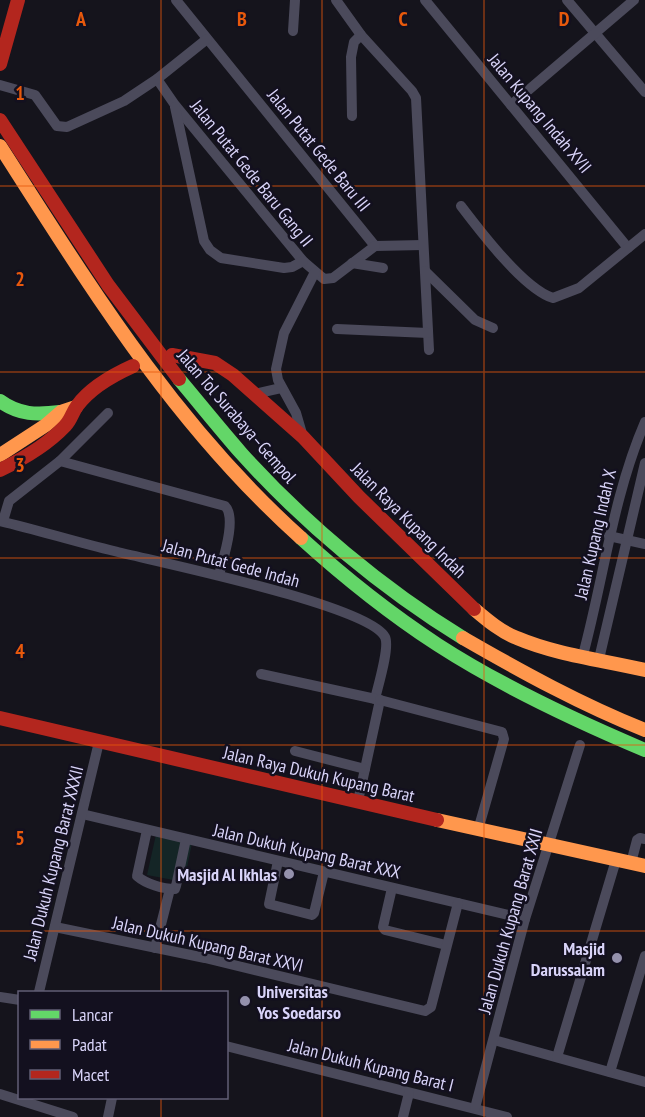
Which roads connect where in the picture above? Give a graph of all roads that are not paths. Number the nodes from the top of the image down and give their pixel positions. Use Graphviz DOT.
graph roads {
  1 [pos="18,0"];
  2 [pos="176,0"];
  3 [pos="295,0"];
  4 [pos="336,0"];
  5 [pos="425,0"];
  6 [pos="567,0"];
  7 [pos="634,0"];
  8 [pos="293,31"];
  9 [pos="361,34"];
  10 [pos="594,34"];
  11 [pos="207,39"];
  12 [pos="0,64"];
  13 [pos="157,79"];
  14 [pos="0,85"];
  15 [pos="645,92"];
  16 [pos="175,105"];
  17 [pos="512,105"];
  18 [pos="352,116"];
  19 [pos="3,125"];
  20 [pos="0,146"];
  21 [pos="461,206"];
  22 [pos="645,234"];
  23 [pos="423,244"];
  24 [pos="375,246"];
  25 [pos="628,248"];
  26 [pos="303,261"];
  27 [pos="352,263"];
  28 [pos="382,268"];
  29 [pos="425,271"];
  30 [pos="315,272"];
  31 [pos="493,328"];
  32 [pos="337,329"];
  33 [pos="428,333"];
  34 [pos="429,350"];
  35 [pos="172,356"];
  36 [pos="133,366"];
  37 [pos="281,388"];
  38 [pos="254,394"];
  39 [pos="0,401"];
  40 [pos="76,407"];
  41 [pos="61,412"];
  42 [pos="108,413"];
  43 [pos="645,422"];
  44 [pos="303,437"];
  45 [pos="28,453"];
  46 [pos="0,455"];
  47 [pos="60,461"];
  48 [pos="645,463"];
  49 [pos="0,470"];
  50 [pos="0,479"];
  51 [pos="2,521"];
  52 [pos="609,536"];
  53 [pos="626,539"];
  54 [pos="645,544"];
  55 [pos="219,575"];
  56 [pos="583,655"];
  57 [pos="598,659"];
  58 [pos="645,670"];
  59 [pos="261,675"];
  60 [pos="378,699"];
  61 [pos="0,718"];
  62 [pos="645,730"];
  63 [pos="99,742"];
  64 [pos="580,745"];
  65 [pos="645,750"];
  66 [pos="295,751"];
  67 [pos="364,769"];
  68 [pos="358,801"];
  69 [pos="82,814"];
  70 [pos="147,830"];
  71 [pos="478,830"];
  72 [pos="186,839"];
  73 [pos="645,839"];
  74 [pos="549,846"];
  75 [pos="616,860"];
  76 [pos="278,861"];
  77 [pos="638,864"];
  78 [pos="324,872"];
  79 [pos="392,888"];
  80 [pos="170,889"];
  81 [pos="458,903"];
  82 [pos="525,919"];
  83 [pos="55,927"];
  84 [pos="446,945"];
  85 [pos="155,948"];
  86 [pos="645,956"];
  87 [pos="39,991"];
  88 [pos="1,1000"];
  89 [pos="18,1000"];
  90 [pos="494,1040"];
  91 [pos="228,1047"];
  92 [pos="556,1057"];
  93 [pos="610,1072"];
  94 [pos="645,1082"];
  95 [pos="409,1093"];
  96 [pos="0,1094"];
  97 [pos="112,1099"];
  98 [pos="474,1108"];
  99 [pos="73,1117"];
  100 [pos="108,1117"];
  101 [pos="403,1117"];
  102 [pos="507,1117"];
  1 -- 12 [label="main road"];
  2 -- 11 [label="street, Jalan Putat Gede Baru III"];
  3 -- 8 [label="street"];
  4 -- 9 [label="street"];
  5 -- 17 [label="street, Jalan Kupang Indah XVII"];
  6 -- 10 [label="street"];
  7 -- 10 [label="street"];
  9 -- 18 [label="street"];
  9 -- 23 [label="street"];
  10 -- 15 [label="street"];
  10 -- 17 [label="street"];
  11 -- 13 [label="street"];
  11 -- 24 [label="street, Jalan Putat Gede Baru III"];
  13 -- 14 [label="street"];
  13 -- 16 [label="street, Jalan Putat Gede Baru Gang II"];
  16 -- 26 [label="street, Jalan Putat Gede Baru Gang II"];
  16 -- 26 [label="street"];
  17 -- 25 [label="street, Jalan Kupang Indah XVII"];
  19 -- 62 [label="main road, Jalan Tol Surabaya–Gempol"];
  20 -- 65 [label="main road, Jalan Tol Surabaya–Gempol"];
  21 -- 25 [label="street"];
  22 -- 25 [label="street"];
  23 -- 24 [label="street"];
  23 -- 29 [label="street"];
  24 -- 27 [label="street"];
  26 -- 30 [label="street, Jalan Putat Gede Baru Gang II"];
  27 -- 28 [label="street"];
  27 -- 30 [label="street"];
  29 -- 31 [label="street"];
  29 -- 33 [label="street"];
  30 -- 37 [label="street"];
  32 -- 33 [label="street"];
  33 -- 34 [label="street"];
  35 -- 38 [label="main road, Jalan Raya Kupang Indah"];
  36 -- 40 [label="main road"];
  37 -- 38 [label="street"];
  37 -- 44 [label="street"];
  38 -- 44 [label="main road, Jalan Raya Kupang Indah"];
  39 -- 41 [label="main road"];
  40 -- 41 [label="main road"];
  40 -- 45 [label="main road"];
  41 -- 46 [label="main road"];
  42 -- 47 [label="street"];
  43 -- 52 [label="street, Jalan Kupang Indah X"];
  44 -- 56 [label="main road, Jalan Raya Kupang Indah"];
  45 -- 49 [label="main road"];
  45 -- 50 [label="main road"];
  47 -- 51 [label="street"];
  47 -- 55 [label="street, Jalan Putat Gede Indah"];
  48 -- 53 [label="street, Jalan Kupang Indah X"];
  51 -- 55 [label="street, Jalan Putat Gede Indah"];
  52 -- 53 [label="street"];
  52 -- 56 [label="street, Jalan Kupang Indah X"];
  53 -- 54 [label="street"];
  53 -- 57 [label="street, Jalan Kupang Indah X"];
  55 -- 60 [label="street, Jalan Putat Gede Indah"];
  56 -- 57 [label="main road, Jalan Raya Kupang Indah"];
  57 -- 58 [label="main road, Jalan Raya Kupang Indah"];
  59 -- 60 [label="street"];
  60 -- 67 [label="street, Jalan Putat Gede Indah"];
  60 -- 71 [label="street"];
  61 -- 63 [label="main road, Jalan Raya Dukuh Kupang Barat"];
  63 -- 68 [label="main road, Jalan Raya Dukuh Kupang Barat"];
  63 -- 69 [label="street, Jalan Dukuh Kupang Barat XXXII"];
  64 -- 74 [label="street, Jalan Dukuh Kupang Barat XXII"];
  66 -- 67 [label="street"];
  67 -- 68 [label="street, Jalan Putat Gede Indah"];
  68 -- 71 [label="main road, Jalan Raya Dukuh Kupang Barat"];
  69 -- 70 [label="street, Jalan Dukuh Kupang Barat XXX"];
  69 -- 83 [label="street, Jalan Dukuh Kupang Barat XXXII"];
  70 -- 72 [label="street, Jalan Dukuh Kupang Barat XXX"];
  70 -- 80 [label="street"];
  71 -- 74 [label="main road, Jalan Raya Dukuh Kupang Barat"];
  72 -- 76 [label="street, Jalan Dukuh Kupang Barat XXX"];
  72 -- 80 [label="street"];
  73 -- 77 [label="street, Jalan Raya Dukuh Kupang Barat"];
  74 -- 75 [label="main road, Jalan Raya Dukuh Kupang Barat"];
  74 -- 82 [label="street, Jalan Dukuh Kupang Barat XXII"];
  75 -- 77 [label="main road, Jalan Raya Dukuh Kupang Barat"];
  75 -- 92 [label="street"];
  76 -- 78 [label="street, Jalan Dukuh Kupang Barat XXX"];
  76 -- 78 [label="street"];
  78 -- 79 [label="street, Jalan Dukuh Kupang Barat XXX"];
  79 -- 81 [label="street, Jalan Dukuh Kupang Barat XXX"];
  79 -- 84 [label="street"];
  80 -- 85 [label="street"];
  81 -- 82 [label="street, Jalan Dukuh Kupang Barat XXX"];
  81 -- 84 [label="street"];
  82 -- 90 [label="street, Jalan Dukuh Kupang Barat XXII"];
  83 -- 85 [label="street, Jalan Dukuh Kupang Barat XXVI"];
  83 -- 87 [label="street, Jalan Dukuh Kupang Barat XXXII"];
  84 -- 85 [label="street, Jalan Dukuh Kupang Barat XXVI"];
  86 -- 93 [label="street"];
  88 -- 89 [label="street"];
  90 -- 92 [label="street"];
  90 -- 98 [label="street, Jalan Dukuh Kupang Barat XXII"];
  91 -- 95 [label="street, Jalan Dukuh Kupang Barat I"];
  92 -- 93 [label="street"];
  93 -- 94 [label="street"];
  95 -- 98 [label="street, Jalan Dukuh Kupang Barat I"];
  95 -- 101 [label="street"];
  96 -- 99 [label="street"];
  97 -- 100 [label="street"];
  98 -- 102 [label="street, Jalan Dukuh Kupang Barat I"];
}
